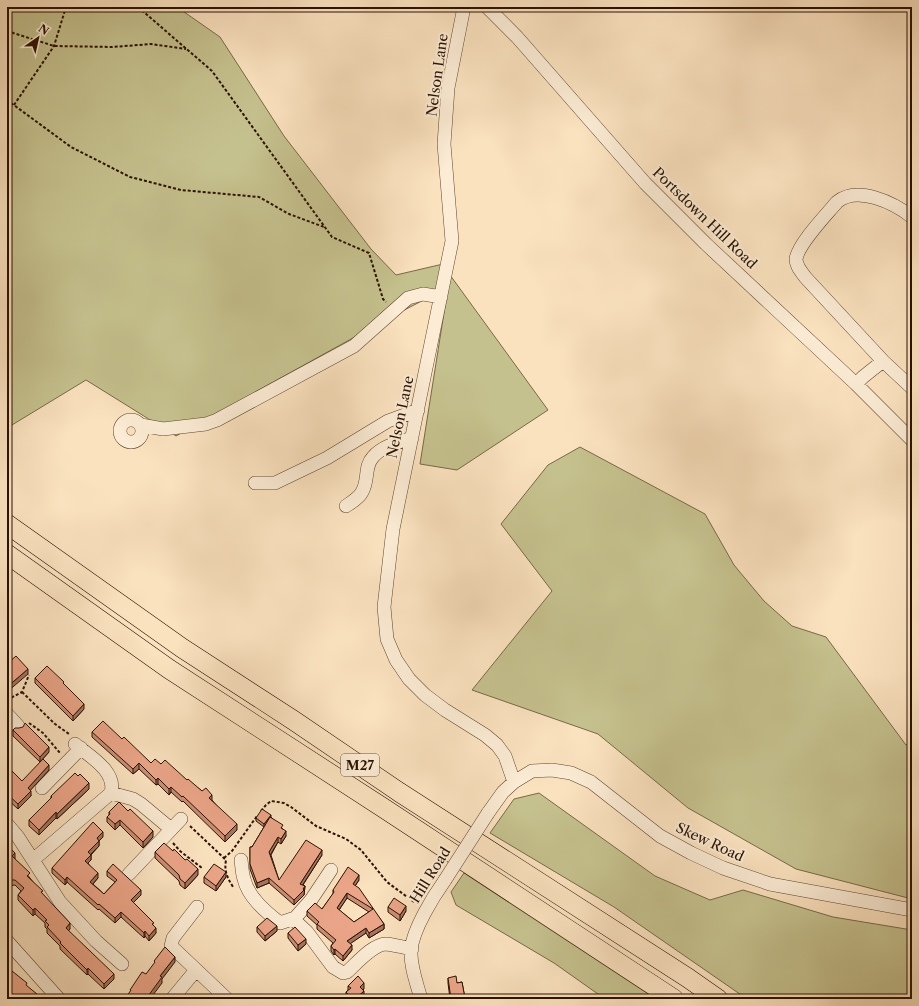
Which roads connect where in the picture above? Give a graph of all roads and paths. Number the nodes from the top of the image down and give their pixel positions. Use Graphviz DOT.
graph roads {
  1 [pos="66,7"];
  2 [pos="138,7"];
  3 [pos="464,7"];
  4 [pos="487,7"];
  5 [pos="7,31"];
  6 [pos="54,46"];
  7 [pos="188,49"];
  8 [pos="7,100"];
  9 [pos="14,105"];
  10 [pos="912,217"];
  11 [pos="325,228"];
  12 [pos="441,297"];
  13 [pos="387,303"];
  14 [pos="883,361"];
  15 [pos="856,384"];
  16 [pos="912,388"];
  17 [pos="418,410"];
  18 [pos="141,425"];
  19 [pos="412,438"];
  20 [pos="912,440"];
  21 [pos="255,483"];
  22 [pos="346,506"];
  23 [pos="7,524"];
  24 [pos="7,554"];
  25 [pos="28,675"];
  26 [pos="22,692"];
  27 [pos="7,700"];
  28 [pos="7,714"];
  29 [pos="18,726"];
  30 [pos="78,746"];
  31 [pos="68,761"];
  32 [pos="514,782"];
  33 [pos="42,788"];
  34 [pos="111,793"];
  35 [pos="181,819"];
  36 [pos="7,824"];
  37 [pos="169,831"];
  38 [pos="224,858"];
  39 [pos="33,860"];
  40 [pos="241,860"];
  41 [pos="202,868"];
  42 [pos="331,870"];
  43 [pos="129,874"];
  44 [pos="238,883"];
  45 [pos="414,902"];
  46 [pos="197,907"];
  47 [pos="912,910"];
  48 [pos="293,919"];
  49 [pos="7,941"];
  50 [pos="412,949"];
  51 [pos="122,964"];
  52 [pos="196,970"];
  53 [pos="59,999"];
  54 [pos="172,999"];
  55 [pos="227,999"];
  56 [pos="421,999"];
  57 [pos="674,999"];
  58 [pos="718,999"];
  1 -- 6 [label="path"];
  2 -- 7 [label="path"];
  3 -- 12 [label="street, Nelson Lane"];
  4 -- 15 [label="street, Portsdown Hill Road"];
  5 -- 6 [label="path"];
  6 -- 7 [label="path"];
  6 -- 9 [label="path"];
  7 -- 11 [label="path"];
  8 -- 9 [label="path"];
  9 -- 11 [label="path"];
  10 -- 14 [label="street"];
  11 -- 13 [label="path"];
  12 -- 17 [label="street, Nelson Lane"];
  12 -- 18 [label="street"];
  14 -- 15 [label="street"];
  14 -- 16 [label="street"];
  15 -- 20 [label="street, Portsdown Hill Road"];
  17 -- 19 [label="street, Nelson Lane"];
  17 -- 21 [label="street"];
  19 -- 22 [label="street"];
  19 -- 32 [label="street, Nelson Lane"];
  23 -- 58 [label="highway, M27"];
  24 -- 57 [label="highway, M27"];
  25 -- 26 [label="path"];
  26 -- 27 [label="path"];
  26 -- 30 [label="path"];
  28 -- 29 [label="street"];
  29 -- 31 [label="path"];
  30 -- 31 [label="street"];
  30 -- 34 [label="street"];
  31 -- 33 [label="street"];
  32 -- 47 [label="street, Skew Road"];
  32 -- 50 [label="street, Hill Road, bridge"];
  34 -- 37 [label="street"];
  34 -- 39 [label="street"];
  35 -- 37 [label="street"];
  35 -- 38 [label="path"];
  36 -- 39 [label="street"];
  37 -- 41 [label="path"];
  37 -- 43 [label="street"];
  38 -- 44 [label="path"];
  38 -- 45 [label="path"];
  39 -- 51 [label="street"];
  40 -- 44 [label="street"];
  42 -- 48 [label="street"];
  44 -- 48 [label="street"];
  46 -- 52 [label="street"];
  48 -- 50 [label="street"];
  49 -- 53 [label="street"];
  50 -- 56 [label="street, Hill Road"];
  52 -- 54 [label="street"];
  52 -- 55 [label="street"];
}
